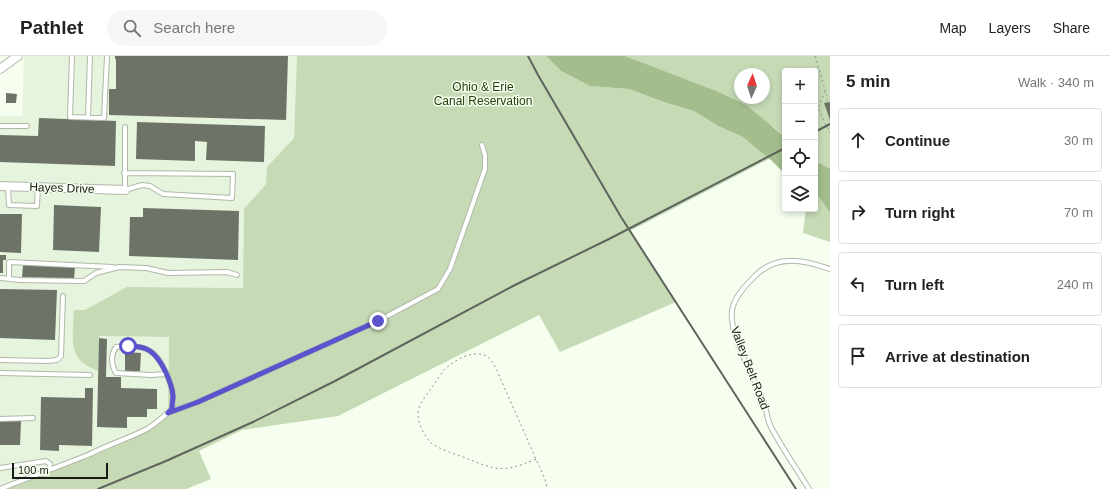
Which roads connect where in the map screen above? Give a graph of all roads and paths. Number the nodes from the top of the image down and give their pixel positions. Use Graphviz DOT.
graph roads {
  1 [pos="18,56"];
  2 [pos="72,56"];
  3 [pos="90,56"];
  4 [pos="107,56"];
  5 [pos="815,56"];
  6 [pos="0,69"];
  7 [pos="825,91"];
  8 [pos="827,103"];
  9 [pos="818,108"];
  10 [pos="88,117"];
  11 [pos="0,126"];
  12 [pos="27,126"];
  13 [pos="124,127"];
  14 [pos="830,133"];
  15 [pos="482,145"];
  16 [pos="124,173"];
  17 [pos="4,186"];
  18 [pos="38,187"];
  19 [pos="125,190"];
  20 [pos="119,267"];
  21 [pos="830,269"];
  22 [pos="237,275"];
  23 [pos="0,278"];
  24 [pos="9,279"];
  25 [pos="63,296"];
  26 [pos="0,360"];
  27 [pos="0,373"];
  28 [pos="166,374"];
  29 [pos="90,375"];
  30 [pos="168,413"];
  31 [pos="33,418"];
  32 [pos="0,419"];
  33 [pos="536,459"];
  34 [pos="0,468"];
  35 [pos="49,470"];
  36 [pos="0,489"];
  37 [pos="547,489"];
  38 [pos="808,489"];
  1 -- 6 [label="street"];
  2 -- 10 [label="lane"];
  3 -- 10 [label="lane"];
  4 -- 10 [label="lane"];
  5 -- 7 [label="path"];
  7 -- 8 [label="path"];
  7 -- 9 [label="path"];
  9 -- 14 [label="path"];
  11 -- 12 [label="lane"];
  13 -- 16 [label="lane"];
  15 -- 30 [label="lane"];
  16 -- 19 [label="lane"];
  16 -- 19 [label="lane"];
  17 -- 18 [label="street, Hayes Drive"];
  17 -- 18 [label="lane"];
  18 -- 19 [label="street, Hayes Drive"];
  20 -- 22 [label="lane"];
  20 -- 24 [label="lane"];
  20 -- 24 [label="lane"];
  21 -- 38 [label="lane, Valley Belt Road"];
  23 -- 24 [label="lane"];
  25 -- 26 [label="lane"];
  27 -- 29 [label="lane"];
  28 -- 28 [label="lane"];
  28 -- 30 [label="lane"];
  30 -- 35 [label="lane"];
  31 -- 32 [label="lane"];
  33 -- 33 [label="path"];
  33 -- 37 [label="path"];
  34 -- 35 [label="lane"];
  35 -- 36 [label="lane"];
}
